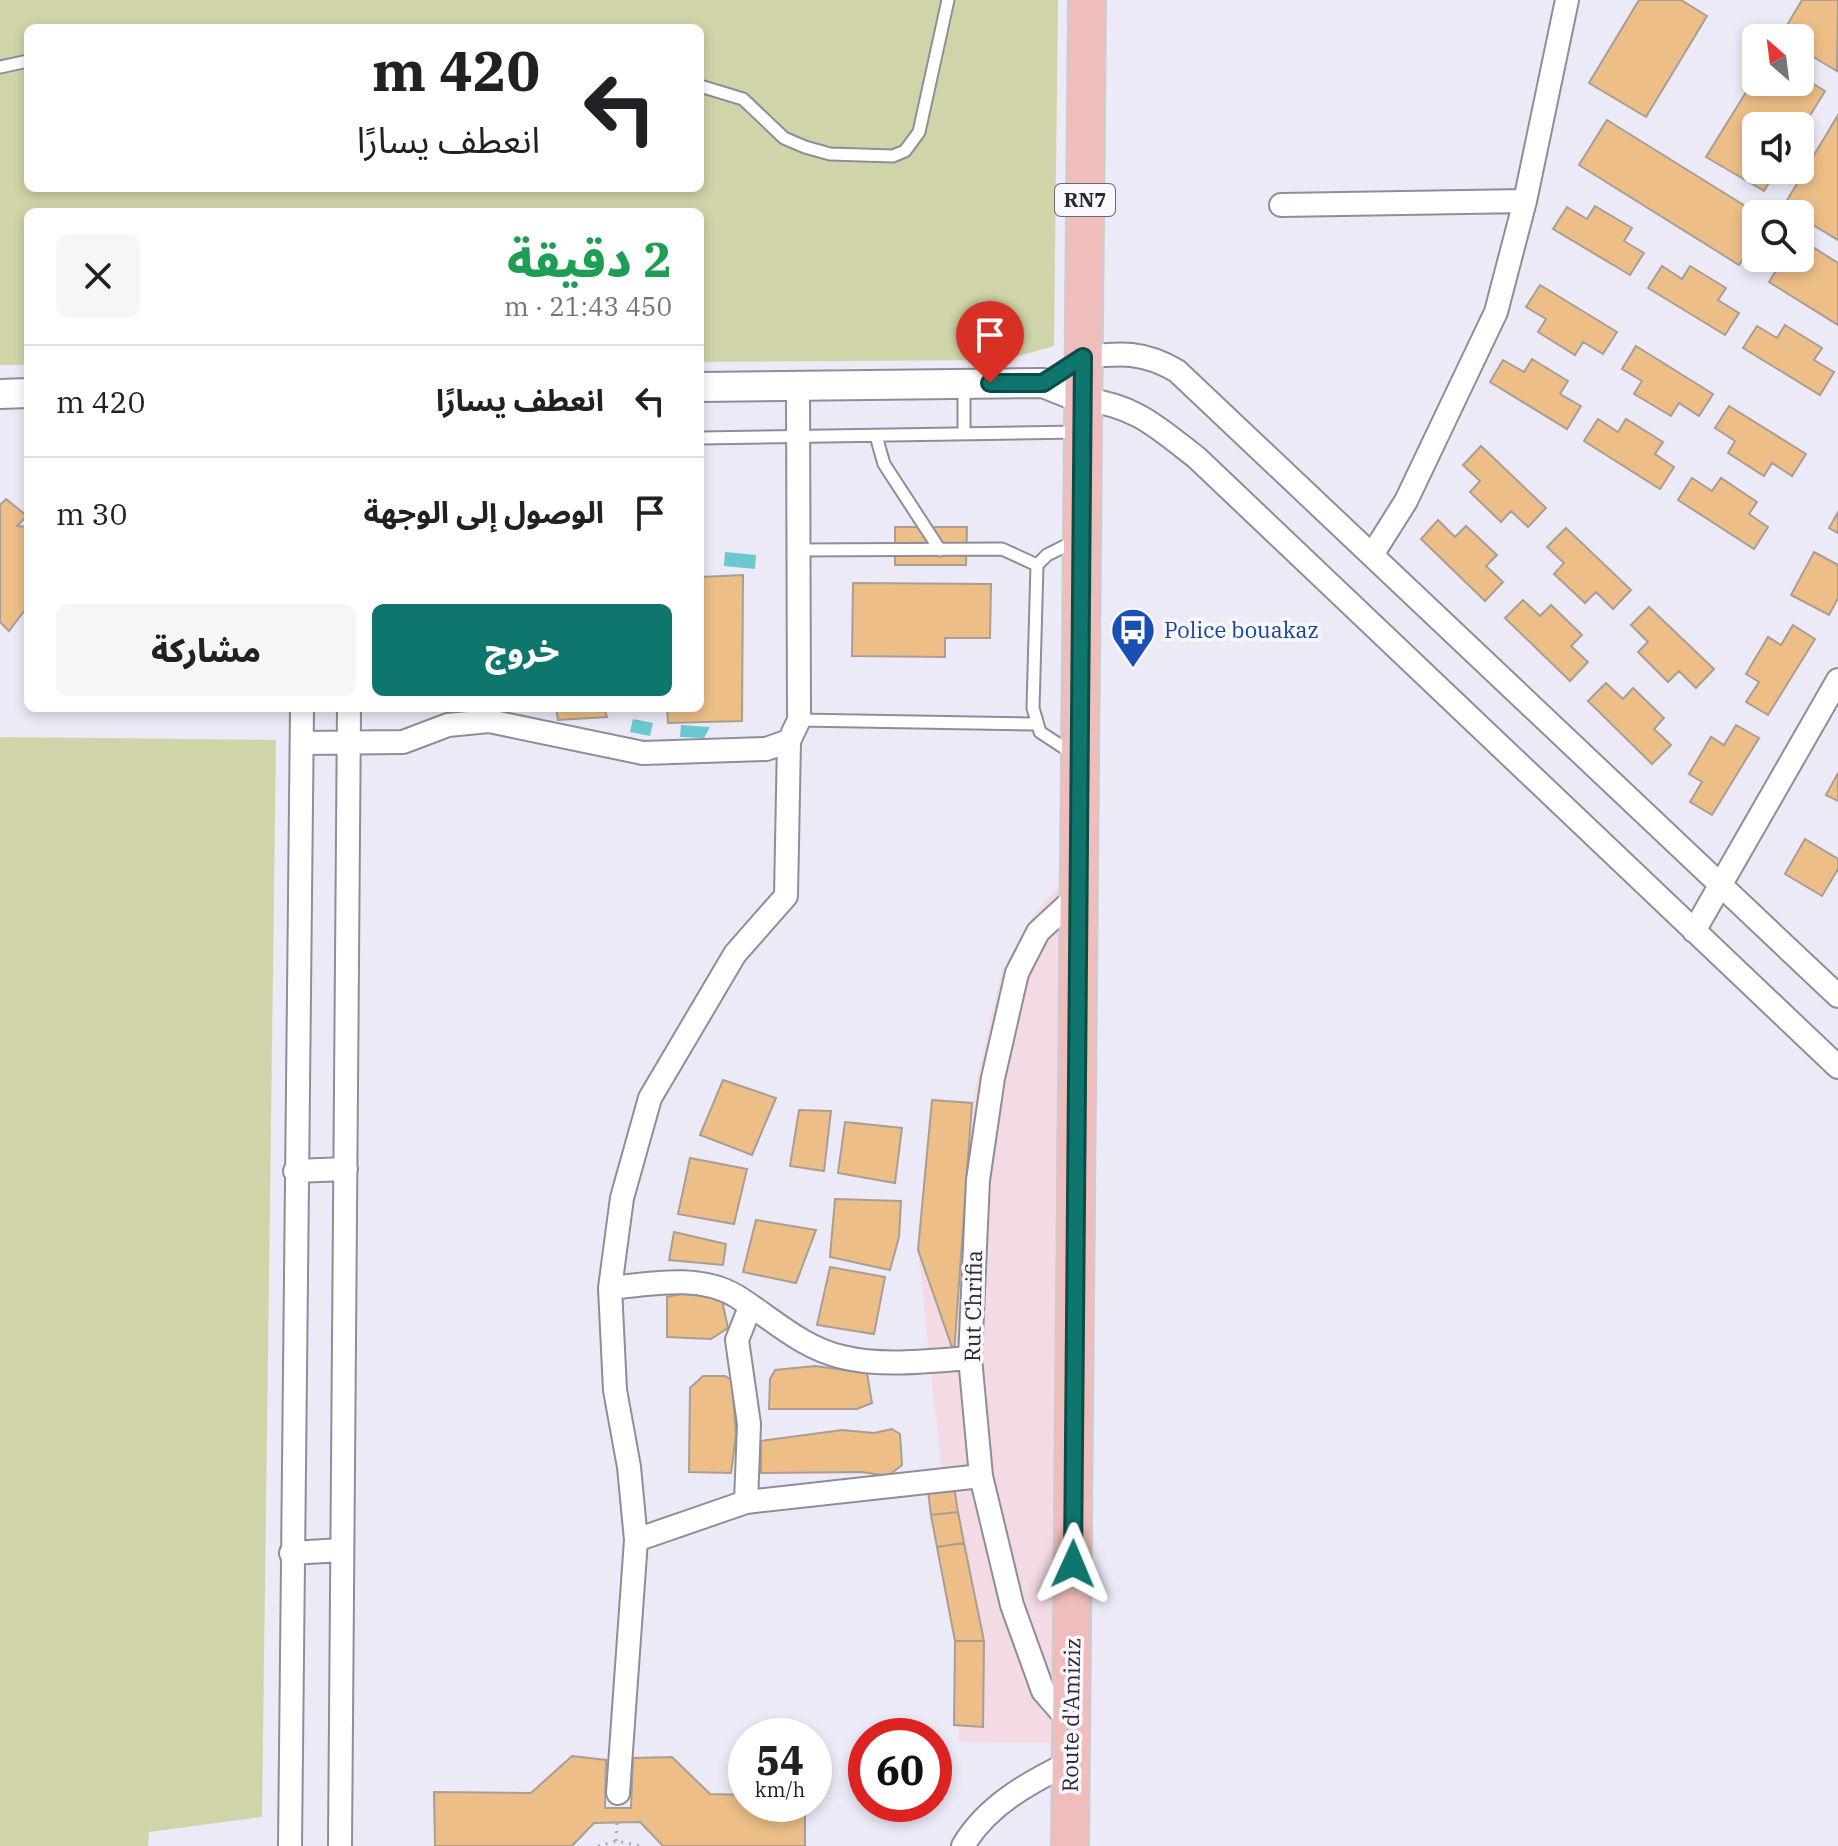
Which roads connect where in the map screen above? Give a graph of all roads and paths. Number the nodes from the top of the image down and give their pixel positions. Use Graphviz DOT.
graph roads {
  1 [pos="948,0"];
  2 [pos="1087,0"];
  3 [pos="1567,0"];
  4 [pos="24,62"];
  5 [pos="0,67"];
  6 [pos="704,87"];
  7 [pos="1525,201"];
  8 [pos="1281,205"];
  9 [pos="1083,357"];
  10 [pos="1043,383"];
  11 [pos="964,384"];
  12 [pos="798,386"];
  13 [pos="704,387"];
  14 [pos="24,393"];
  15 [pos="0,394"];
  16 [pos="1082,416"];
  17 [pos="964,434"];
  18 [pos="876,436"];
  19 [pos="798,437"];
  20 [pos="704,438"];
  21 [pos="1081,538"];
  22 [pos="799,550"];
  23 [pos="940,550"];
  24 [pos="1372,555"];
  25 [pos="1037,565"];
  26 [pos="1838,680"];
  27 [pos="302,712"];
  28 [pos="349,712"];
  29 [pos="799,720"];
  30 [pos="1036,724"];
  31 [pos="789,741"];
  32 [pos="348,742"];
  33 [pos="302,743"];
  34 [pos="1080,757"];
  35 [pos="1722,886"];
  36 [pos="1079,894"];
  37 [pos="1694,931"];
  38 [pos="1838,996"];
  39 [pos="1838,1067"];
  40 [pos="346,1169"];
  41 [pos="295,1171"];
  42 [pos="610,1288"];
  43 [pos="750,1307"];
  44 [pos="970,1358"];
  45 [pos="981,1476"];
  46 [pos="746,1502"];
  47 [pos="636,1540"];
  48 [pos="342,1550"];
  49 [pos="291,1553"];
  50 [pos="1071,1723"];
  51 [pos="1071,1762"];
  52 [pos="618,1793"];
  53 [pos="617,1823"];
  54 [pos="616,1841"];
  55 [pos="290,1846"];
  56 [pos="340,1846"];
  57 [pos="598,1846"];
  58 [pos="641,1846"];
  59 [pos="963,1846"];
  60 [pos="1070,1846"];
  1 -- 6 [label="lane"];
  2 -- 9 [label="main road, Route d'Amiziz / RN7"];
  3 -- 7 [label="street"];
  4 -- 5 [label="lane"];
  7 -- 8 [label="street"];
  7 -- 24 [label="street"];
  9 -- 10 [label="street"];
  9 -- 16 [label="main road, Route d'Amiziz / RN7"];
  9 -- 24 [label="street"];
  10 -- 11 [label="street"];
  10 -- 16 [label="street"];
  11 -- 12 [label="street"];
  11 -- 17 [label="lane"];
  12 -- 13 [label="street"];
  12 -- 19 [label="street"];
  14 -- 15 [label="street"];
  16 -- 17 [label="lane"];
  16 -- 21 [label="main road, Route d'Amiziz / RN7"];
  16 -- 37 [label="street"];
  17 -- 18 [label="lane"];
  18 -- 19 [label="lane"];
  18 -- 23 [label="lane"];
  19 -- 20 [label="lane"];
  19 -- 22 [label="street"];
  21 -- 25 [label="lane"];
  21 -- 34 [label="main road, Route d'Amiziz / RN7"];
  22 -- 23 [label="lane"];
  22 -- 29 [label="street"];
  23 -- 25 [label="lane"];
  24 -- 35 [label="street"];
  25 -- 30 [label="lane"];
  26 -- 35 [label="street"];
  27 -- 33 [label="street"];
  28 -- 32 [label="street"];
  29 -- 30 [label="lane"];
  29 -- 31 [label="street"];
  30 -- 34 [label="lane"];
  31 -- 32 [label="street"];
  31 -- 42 [label="street"];
  32 -- 33 [label="street"];
  32 -- 40 [label="street"];
  33 -- 41 [label="street"];
  34 -- 36 [label="main road, Route d'Amiziz / RN7"];
  35 -- 37 [label="street"];
  35 -- 38 [label="street"];
  36 -- 44 [label="street, Rut Chrifia"];
  36 -- 50 [label="main road, Route d'Amiziz / RN7"];
  37 -- 39 [label="street"];
  40 -- 41 [label="street"];
  40 -- 48 [label="street"];
  41 -- 49 [label="street"];
  42 -- 43 [label="street"];
  42 -- 47 [label="street"];
  43 -- 44 [label="street"];
  43 -- 46 [label="street"];
  44 -- 45 [label="street, Rut Chrifia"];
  45 -- 46 [label="street"];
  45 -- 50 [label="street, Rut Chrifia"];
  46 -- 47 [label="street"];
  47 -- 52 [label="street"];
  48 -- 49 [label="street"];
  48 -- 56 [label="street"];
  49 -- 55 [label="street"];
  50 -- 51 [label="main road, Route d'Amiziz / RN7"];
  51 -- 59 [label="street"];
  51 -- 60 [label="main road, Route d'Amiziz / RN7"];
  53 -- 54 [label="path"];
  54 -- 57 [label="path"];
  54 -- 58 [label="path"];
}
